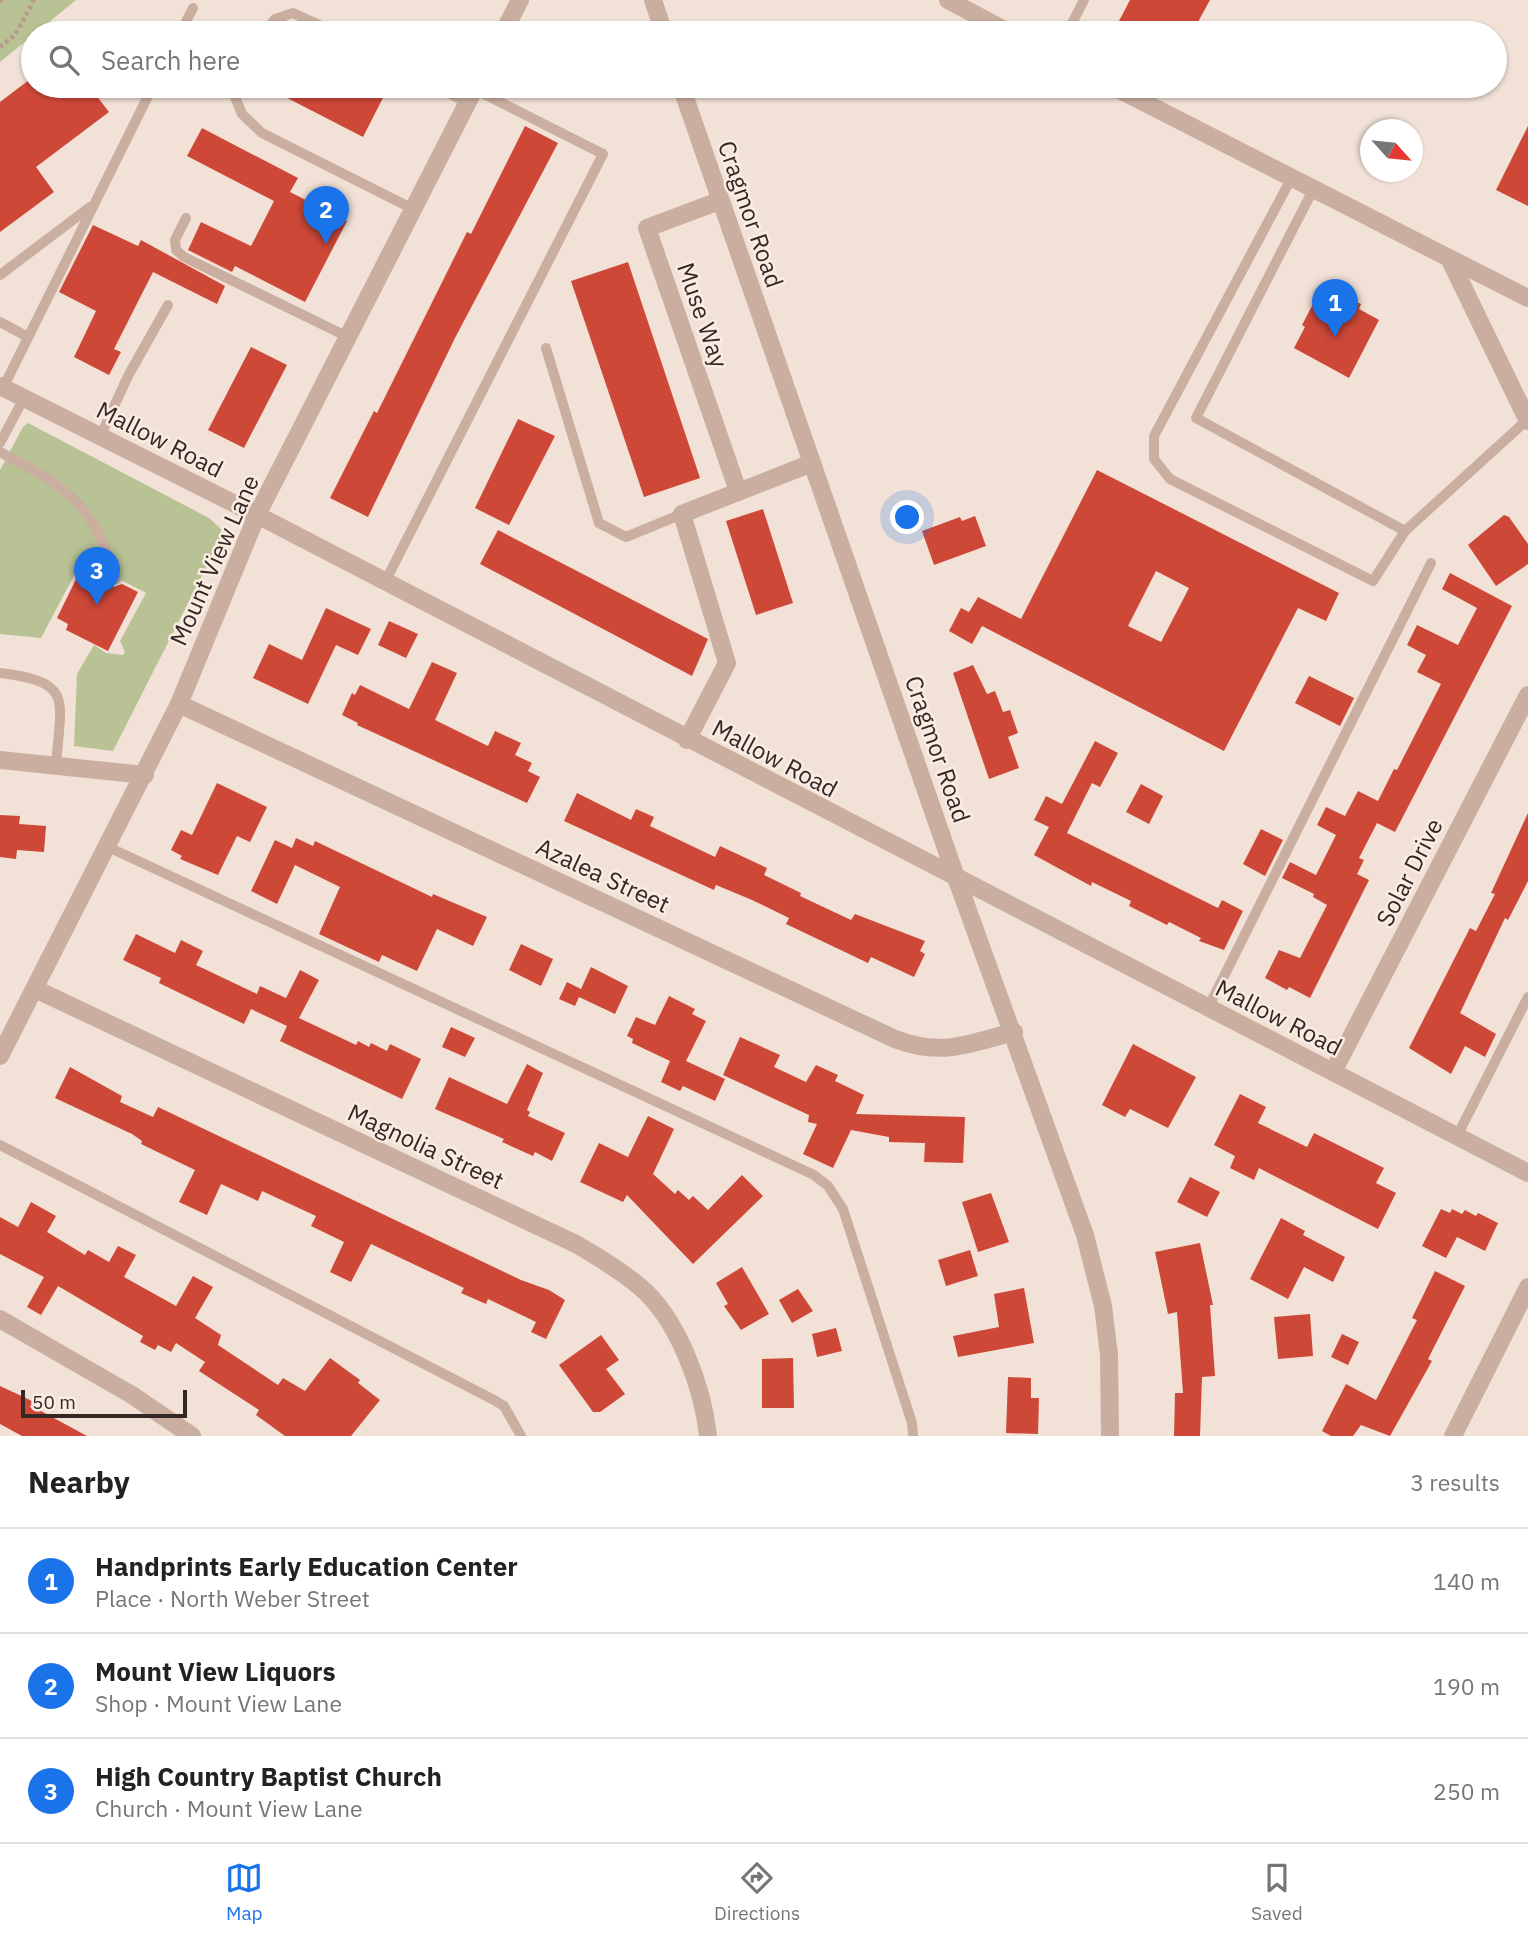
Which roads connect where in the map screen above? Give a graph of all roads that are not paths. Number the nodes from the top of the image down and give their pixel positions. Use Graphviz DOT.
graph roads {
  1 [pos="519,0"];
  2 [pos="653,0"];
  3 [pos="948,0"];
  4 [pos="1084,0"];
  5 [pos="193,8"];
  6 [pos="186,21"];
  7 [pos="274,21"];
  8 [pos="311,21"];
  9 [pos="509,21"];
  10 [pos="660,21"];
  11 [pos="987,21"];
  12 [pos="1073,21"];
  13 [pos="147,98"];
  14 [pos="234,98"];
  15 [pos="470,98"];
  16 [pos="486,98"];
  17 [pos="685,98"];
  18 [pos="1136,98"];
  19 [pos="1292,177"];
  20 [pos="1314,188"];
  21 [pos="719,201"];
  22 [pos="92,205"];
  23 [pos="413,209"];
  24 [pos="186,218"];
  25 [pos="1449,258"];
  26 [pos="0,275"];
  27 [pos="1528,298"];
  28 [pos="168,305"];
  29 [pos="0,322"];
  30 [pos="28,337"];
  31 [pos="348,337"];
  32 [pos="545,348"];
  33 [pos="1,387"];
  34 [pos="24,398"];
  35 [pos="1528,420"];
  36 [pos="100,437"];
  37 [pos="0,443"];
  38 [pos="0,452"];
  39 [pos="812,463"];
  40 [pos="738,491"];
  41 [pos="682,514"];
  42 [pos="257,515"];
  43 [pos="1405,531"];
  44 [pos="1431,562"];
  45 [pos="116,579"];
  46 [pos="385,582"];
  47 [pos="0,673"];
  48 [pos="1528,695"];
  49 [pos="179,704"];
  50 [pos="687,740"];
  51 [pos="0,760"];
  52 [pos="57,766"];
  53 [pos="145,775"];
  54 [pos="108,847"];
  55 [pos="957,880"];
  56 [pos="35,989"];
  57 [pos="1528,997"];
  58 [pos="1208,1008"];
  59 [pos="1014,1032"];
  60 [pos="2,1049"];
  61 [pos="1333,1072"];
  62 [pos="1457,1136"];
  63 [pos="0,1145"];
  64 [pos="1528,1173"];
  65 [pos="1528,1287"];
  66 [pos="0,1319"];
  67 [pos="192,1436"];
  68 [pos="521,1436"];
  69 [pos="708,1436"];
  70 [pos="913,1436"];
  71 [pos="1110,1436"];
  72 [pos="1453,1436"];
  1 -- 9 [label="street"];
  2 -- 10 [label="street"];
  3 -- 11 [label="street"];
  4 -- 12 [label="lane"];
  5 -- 6 [label="lane"];
  7 -- 8 [label="lane"];
  13 -- 22 [label="lane"];
  14 -- 23 [label="lane"];
  15 -- 23 [label="street, Mount View Lane"];
  16 -- 46 [label="lane"];
  17 -- 21 [label="street, Cragmor Road"];
  18 -- 19 [label="street"];
  19 -- 20 [label="street"];
  19 -- 43 [label="lane"];
  20 -- 25 [label="street"];
  20 -- 43 [label="lane"];
  21 -- 39 [label="street, Cragmor Road"];
  21 -- 40 [label="street, Muse Way"];
  22 -- 26 [label="lane"];
  22 -- 30 [label="lane"];
  23 -- 31 [label="street, Mount View Lane"];
  24 -- 31 [label="lane"];
  25 -- 27 [label="street"];
  25 -- 35 [label="street"];
  28 -- 36 [label="lane"];
  29 -- 30 [label="lane"];
  30 -- 33 [label="lane"];
  31 -- 42 [label="street, Mount View Lane"];
  32 -- 41 [label="lane"];
  33 -- 34 [label="street, Mallow Road"];
  34 -- 36 [label="street, Mallow Road"];
  34 -- 37 [label="lane"];
  35 -- 43 [label="lane"];
  36 -- 42 [label="street, Mallow Road"];
  38 -- 45 [label="lane"];
  39 -- 40 [label="street"];
  39 -- 55 [label="street, Cragmor Road"];
  40 -- 41 [label="street"];
  41 -- 50 [label="street"];
  42 -- 46 [label="street, Mallow Road"];
  42 -- 49 [label="street, Mount View Lane"];
  44 -- 58 [label="lane"];
  46 -- 50 [label="street, Mallow Road"];
  47 -- 52 [label="lane"];
  48 -- 61 [label="street, Solar Drive"];
  49 -- 53 [label="street, Mount View Lane"];
  49 -- 59 [label="street, Azalea Street"];
  50 -- 55 [label="street, Mallow Road"];
  51 -- 52 [label="street"];
  52 -- 53 [label="street"];
  53 -- 54 [label="street, Mount View Lane"];
  54 -- 56 [label="street, Mount View Lane"];
  54 -- 70 [label="lane"];
  55 -- 58 [label="street, Mallow Road"];
  55 -- 59 [label="street, Cragmor Road"];
  56 -- 60 [label="street, Mount View Lane"];
  56 -- 69 [label="street, Magnolia Street"];
  57 -- 62 [label="lane"];
  58 -- 61 [label="street, Mallow Road"];
  59 -- 71 [label="street, Cragmor Road"];
  61 -- 62 [label="street, Mallow Road"];
  62 -- 64 [label="street, Mallow Road"];
  63 -- 68 [label="lane"];
  65 -- 72 [label="street"];
  66 -- 67 [label="street"];
}
